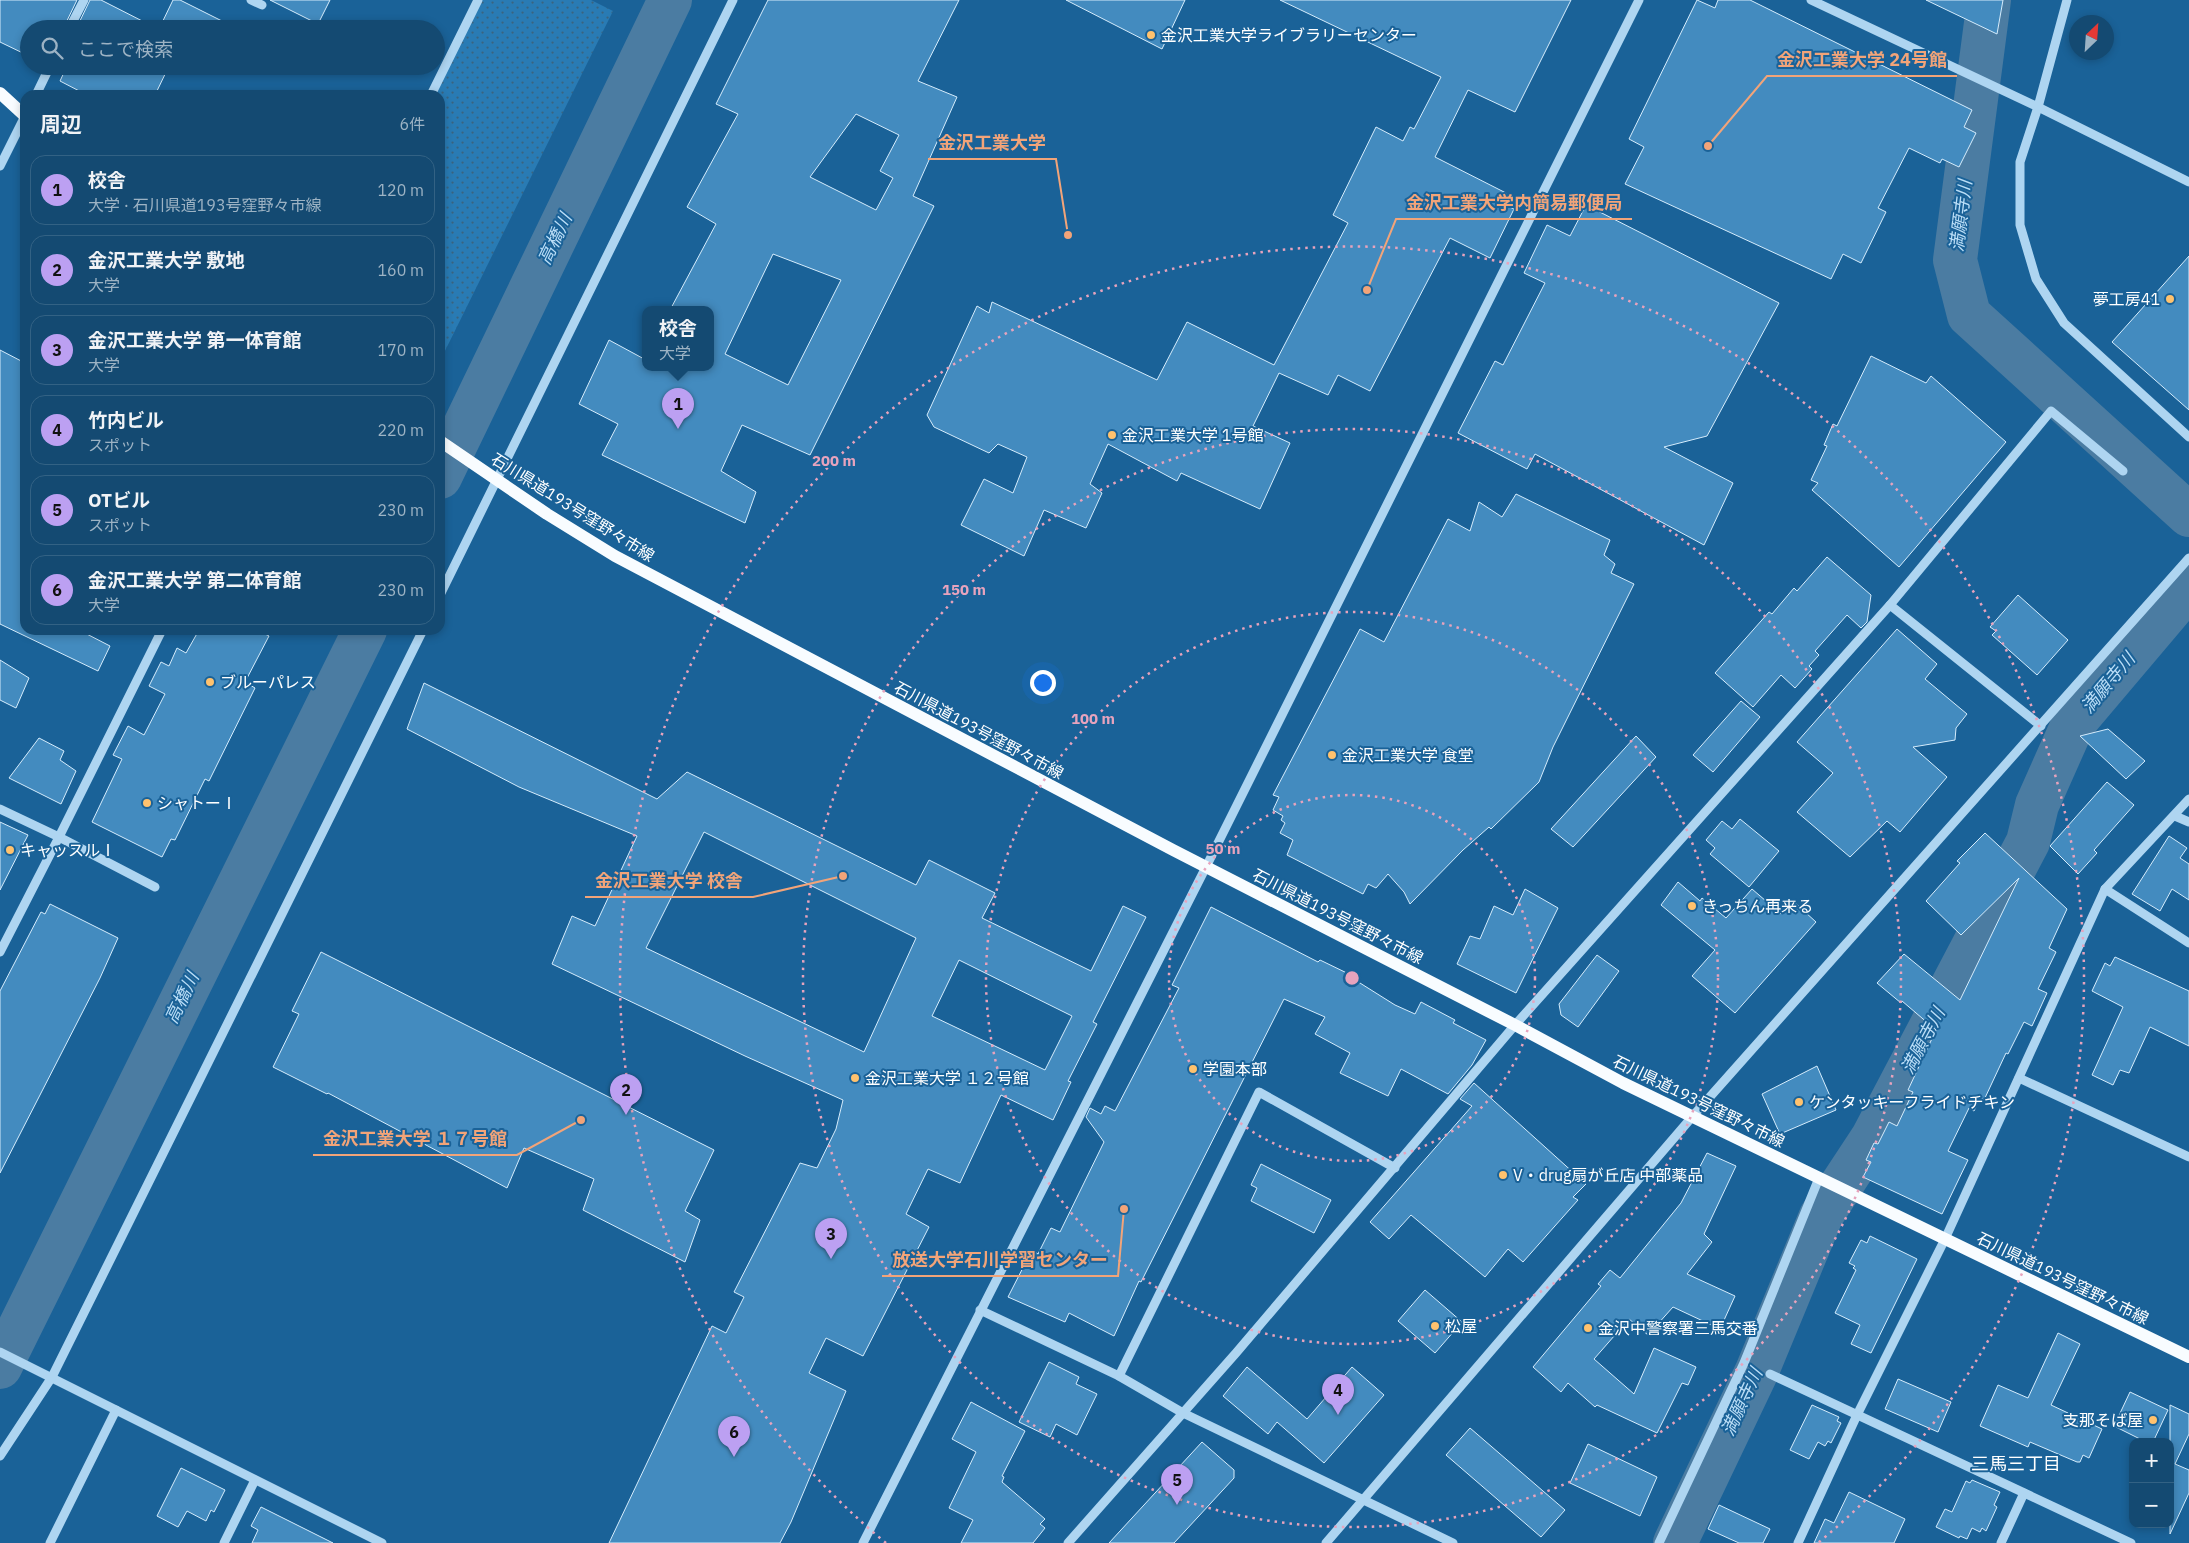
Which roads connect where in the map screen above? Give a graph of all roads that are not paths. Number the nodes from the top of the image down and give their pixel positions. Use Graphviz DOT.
graph roads {
  1 [pos="84,0"];
  2 [pos="251,0"];
  3 [pos="478,0"];
  4 [pos="733,0"];
  5 [pos="1638,0"];
  6 [pos="1811,0"];
  7 [pos="2067,0"];
  8 [pos="262,5"];
  9 [pos="74,20"];
  10 [pos="445,67"];
  11 [pos="46,75"];
  12 [pos="441,75"];
  13 [pos="38,90"];
  14 [pos="433,90"];
  15 [pos="0,93"];
  16 [pos="2038,107"];
  17 [pos="20,111"];
  18 [pos="20,126"];
  19 [pos="0,166"];
  20 [pos="2189,182"];
  21 [pos="2189,436"];
  22 [pos="445,443"];
  23 [pos="2123,471"];
  24 [pos="495,478"];
  25 [pos="2189,558"];
  26 [pos="445,584"];
  27 [pos="1890,605"];
  28 [pos="160,635"];
  29 [pos="421,635"];
  30 [pos="2041,726"];
  31 [pos="2189,799"];
  32 [pos="0,809"];
  33 [pos="2175,816"];
  34 [pos="2189,822"];
  35 [pos="59,837"];
  36 [pos="1206,867"];
  37 [pos="155,886"];
  38 [pos="2105,889"];
  39 [pos="2189,943"];
  40 [pos="0,952"];
  41 [pos="1516,1025"];
  42 [pos="2019,1078"];
  43 [pos="1692,1117"];
  44 [pos="2189,1157"];
  45 [pos="1395,1168"];
  46 [pos="1824,1181"];
  47 [pos="1945,1239"];
  48 [pos="980,1310"];
  49 [pos="0,1352"];
  50 [pos="2189,1357"];
  51 [pos="1770,1374"];
  52 [pos="1119,1376"];
  53 [pos="52,1377"];
  54 [pos="116,1410"];
  55 [pos="1183,1413"];
  56 [pos="1857,1415"];
  57 [pos="0,1456"];
  58 [pos="255,1480"];
  59 [pos="2024,1493"];
  60 [pos="1363,1500"];
  61 [pos="50,1543"];
  62 [pos="224,1543"];
  63 [pos="382,1543"];
  64 [pos="863,1543"];
  65 [pos="1068,1543"];
  66 [pos="1326,1543"];
  67 [pos="1453,1543"];
  68 [pos="1659,1543"];
  69 [pos="1798,1543"];
  70 [pos="2001,1543"];
  71 [pos="2131,1543"];
  1 -- 9 [label="street"];
  2 -- 8 [label="street"];
  3 -- 10 [label="street"];
  4 -- 24 [label="street"];
  5 -- 36 [label="street"];
  6 -- 16 [label="street"];
  7 -- 16 [label="street"];
  11 -- 13 [label="street"];
  12 -- 14 [label="street"];
  15 -- 17 [label="main road"];
  16 -- 20 [label="street"];
  16 -- 21 [label="street"];
  18 -- 19 [label="street"];
  22 -- 24 [label="main road, 石川県道193号窪野々市線"];
  23 -- 27 [label="street"];
  24 -- 26 [label="street"];
  24 -- 36 [label="main road, 石川県道193号窪野々市線"];
  25 -- 30 [label="street"];
  27 -- 30 [label="street"];
  27 -- 41 [label="street"];
  28 -- 35 [label="street"];
  29 -- 53 [label="street"];
  30 -- 43 [label="street"];
  31 -- 33 [label="street"];
  32 -- 35 [label="street"];
  33 -- 34 [label="street"];
  33 -- 38 [label="street"];
  35 -- 37 [label="street"];
  35 -- 40 [label="street"];
  36 -- 41 [label="main road, 石川県道193号窪野々市線"];
  36 -- 48 [label="street"];
  38 -- 39 [label="street"];
  38 -- 42 [label="street"];
  41 -- 43 [label="main road, 石川県道193号窪野々市線"];
  41 -- 45 [label="street"];
  42 -- 44 [label="street"];
  42 -- 47 [label="street"];
  43 -- 46 [label="main road, 石川県道193号窪野々市線"];
  43 -- 60 [label="street"];
  45 -- 52 [label="street"];
  45 -- 55 [label="street"];
  46 -- 47 [label="main road, 石川県道193号窪野々市線"];
  46 -- 68 [label="street"];
  47 -- 50 [label="main road, 石川県道193号窪野々市線"];
  47 -- 56 [label="street"];
  48 -- 52 [label="street"];
  48 -- 64 [label="street"];
  49 -- 53 [label="street"];
  51 -- 56 [label="street"];
  52 -- 55 [label="street"];
  53 -- 54 [label="street"];
  53 -- 57 [label="street"];
  54 -- 58 [label="street"];
  54 -- 61 [label="street"];
  55 -- 60 [label="street"];
  55 -- 65 [label="street"];
  56 -- 59 [label="street"];
  56 -- 69 [label="street"];
  58 -- 62 [label="street"];
  58 -- 63 [label="street"];
  59 -- 70 [label="street"];
  59 -- 71 [label="street"];
  60 -- 66 [label="street"];
  60 -- 67 [label="street"];
}
